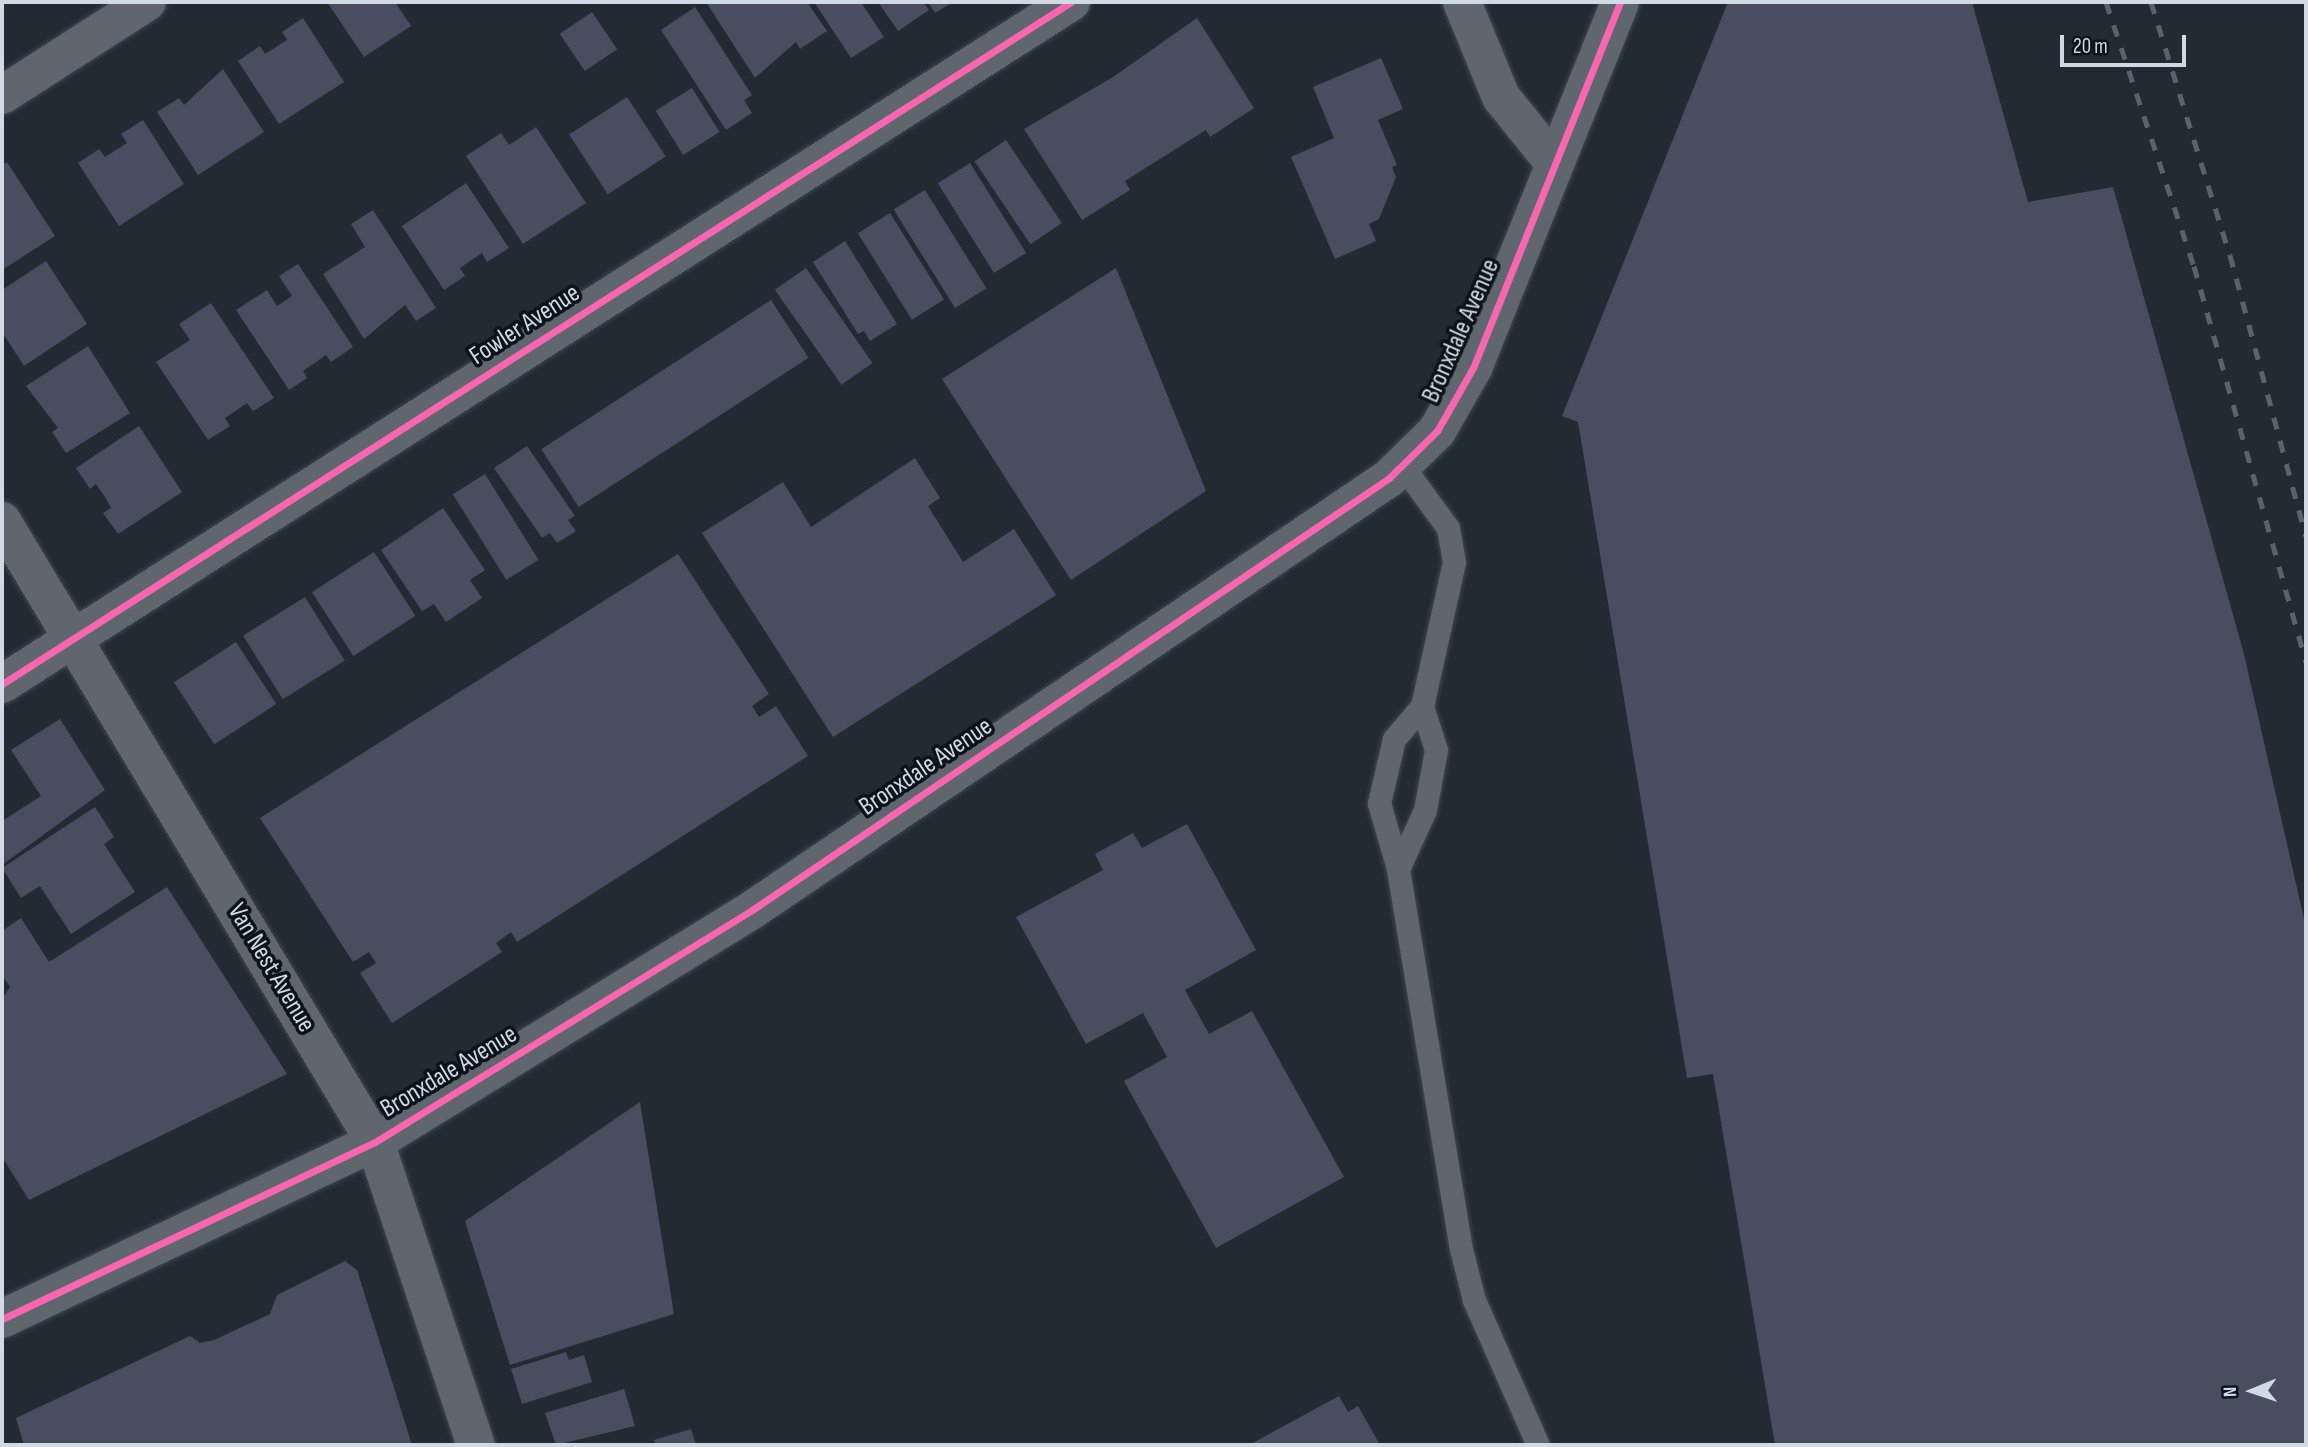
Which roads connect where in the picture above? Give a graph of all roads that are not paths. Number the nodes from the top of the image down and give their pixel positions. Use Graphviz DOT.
graph roads {
  1 [pos="147,2"];
  2 [pos="1071,2"];
  3 [pos="1462,2"];
  4 [pos="1620,2"];
  5 [pos="2,94"];
  6 [pos="1554,163"];
  7 [pos="1402,465"];
  8 [pos="2,521"];
  9 [pos="75,637"];
  10 [pos="2,684"];
  11 [pos="1422,706"];
  12 [pos="1398,869"];
  13 [pos="375,1142"];
  14 [pos="2,1319"];
  15 [pos="476,1445"];
  16 [pos="1538,1445"];
  1 -- 5 [label="street"];
  2 -- 9 [label="street, Fowler Avenue"];
  3 -- 6 [label="street"];
  4 -- 6 [label="street, Bronxdale Avenue"];
  6 -- 7 [label="street, Bronxdale Avenue"];
  7 -- 11 [label="lane"];
  7 -- 13 [label="street, Bronxdale Avenue"];
  8 -- 9 [label="street, Van Nest Avenue"];
  9 -- 10 [label="street, Fowler Avenue"];
  9 -- 13 [label="street, Van Nest Avenue"];
  11 -- 12 [label="lane"];
  11 -- 12 [label="lane"];
  12 -- 16 [label="lane"];
  13 -- 14 [label="street, Bronxdale Avenue"];
  13 -- 15 [label="street, Van Nest Avenue"];
}
